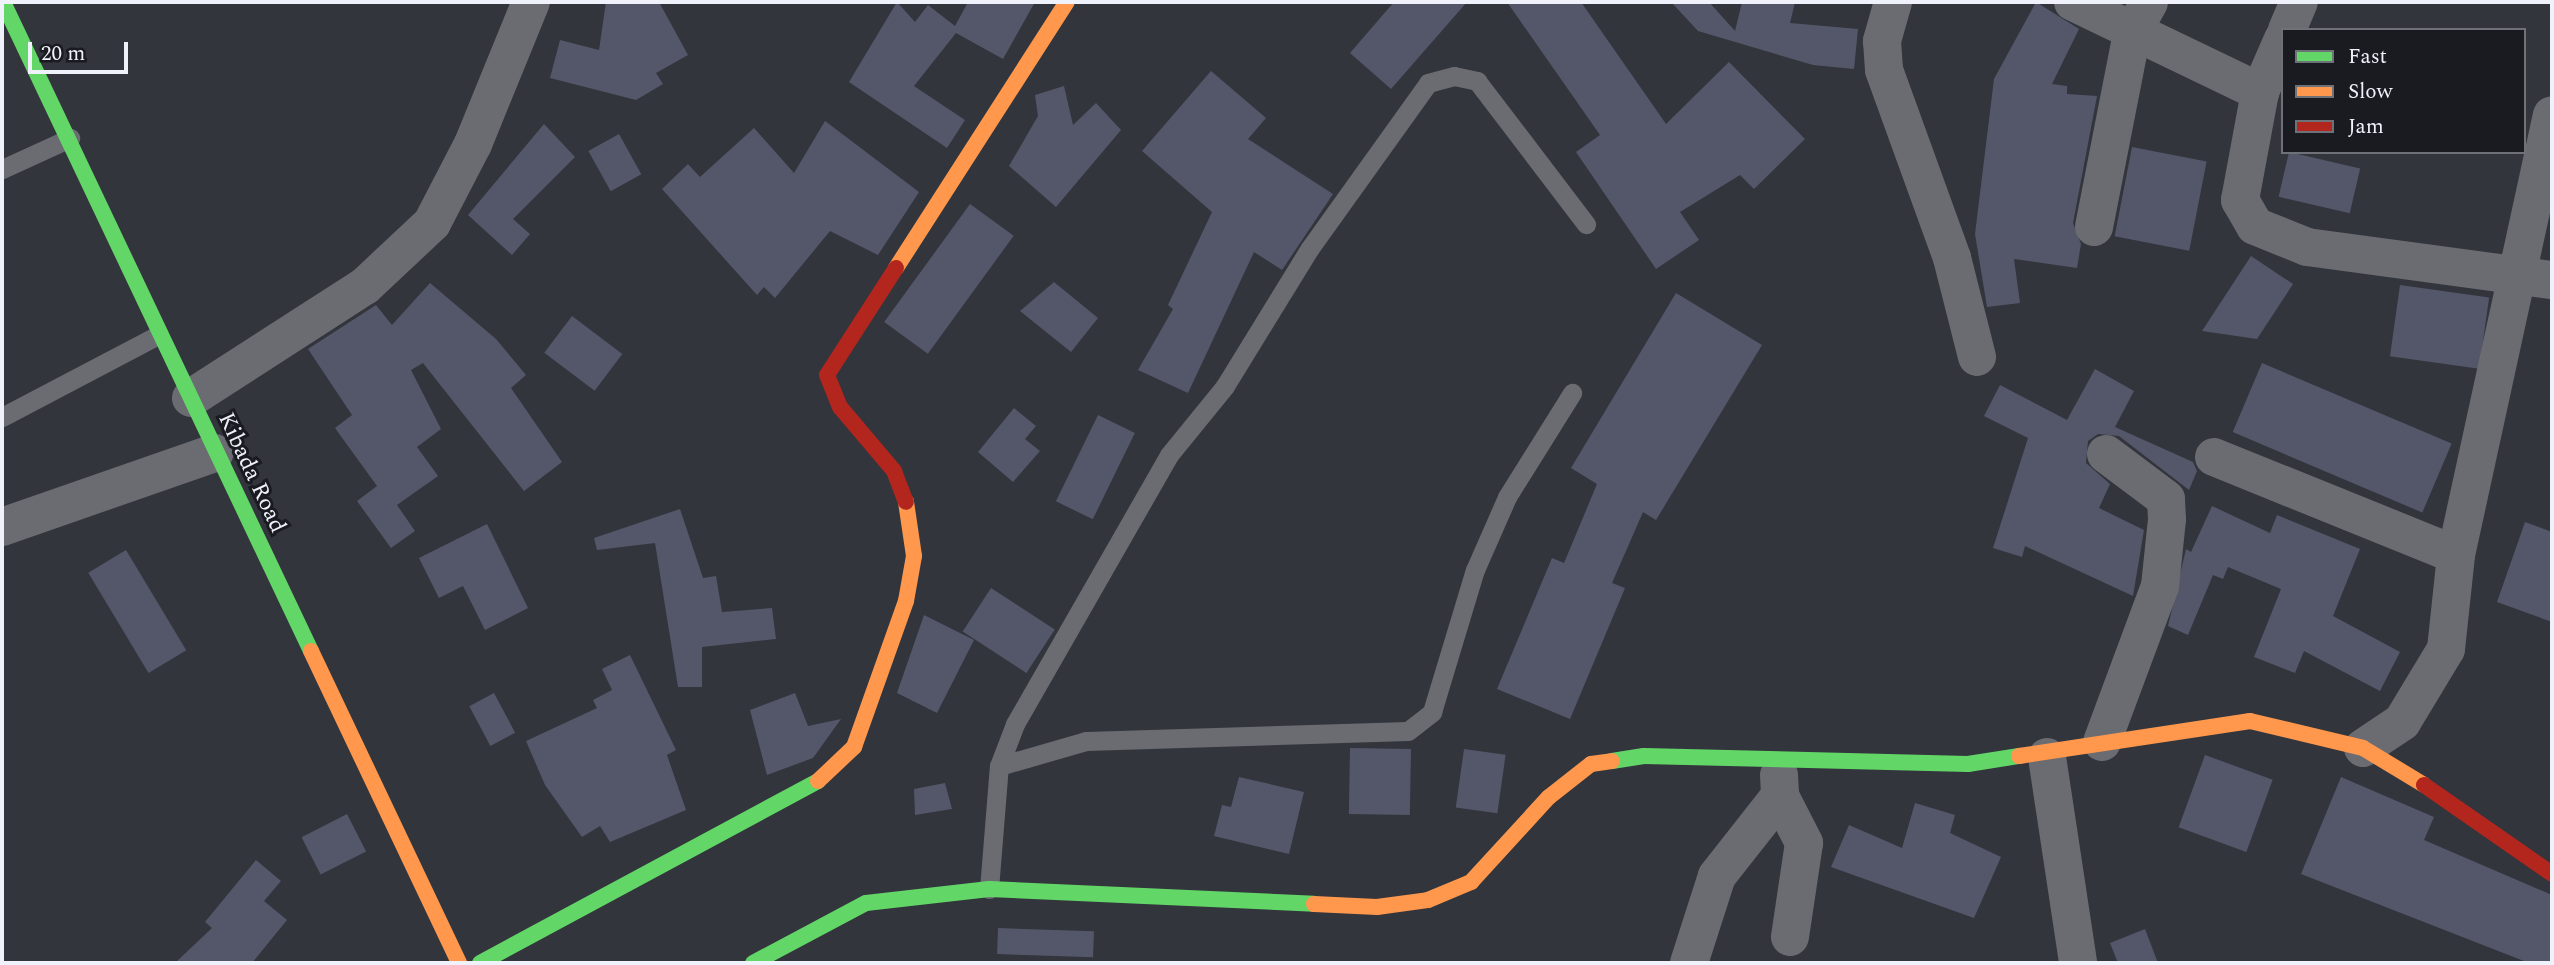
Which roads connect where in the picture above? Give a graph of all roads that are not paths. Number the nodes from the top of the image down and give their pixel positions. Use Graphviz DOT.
graph roads {
  1 [pos="3,2"];
  2 [pos="531,2"];
  3 [pos="1067,2"];
  4 [pos="1893,2"];
  5 [pos="2073,2"];
  6 [pos="2299,2"];
  7 [pos="2140,17"];
  8 [pos="2288,28"];
  9 [pos="2281,44"];
  10 [pos="2260,92"];
  11 [pos="2552,116"];
  12 [pos="70,138"];
  13 [pos="2,169"];
  14 [pos="1586,224"];
  15 [pos="2094,227"];
  16 [pos="2535,279"];
  17 [pos="158,335"];
  18 [pos="1977,357"];
  19 [pos="1572,393"];
  20 [pos="191,398"];
  21 [pos="2,417"];
  22 [pos="215,453"];
  23 [pos="2106,454"];
  24 [pos="2214,457"];
  25 [pos="2,527"];
  26 [pos="2456,555"];
  27 [pos="2102,742"];
  28 [pos="2363,748"];
  29 [pos="2047,757"];
  30 [pos="999,766"];
  31 [pos="1779,778"];
  32 [pos="2552,874"];
  33 [pos="989,889"];
  34 [pos="1790,937"];
  35 [pos="459,963"];
  36 [pos="480,963"];
  37 [pos="753,963"];
  38 [pos="1689,963"];
  39 [pos="2078,963"];
  1 -- 12 [label="street, Kibada Road"];
  2 -- 20 [label="street"];
  3 -- 36 [label="street"];
  4 -- 18 [label="street"];
  5 -- 7 [label="street"];
  6 -- 8 [label="street"];
  7 -- 10 [label="street"];
  7 -- 15 [label="street"];
  9 -- 10 [label="street"];
  10 -- 16 [label="street"];
  11 -- 16 [label="street"];
  12 -- 13 [label="lane"];
  12 -- 17 [label="street, Kibada Road"];
  14 -- 30 [label="lane"];
  16 -- 26 [label="street"];
  17 -- 20 [label="street, Kibada Road"];
  17 -- 21 [label="lane"];
  19 -- 30 [label="lane"];
  20 -- 22 [label="street, Kibada Road"];
  22 -- 25 [label="street"];
  22 -- 35 [label="street, Kibada Road"];
  23 -- 27 [label="street"];
  24 -- 26 [label="street"];
  26 -- 28 [label="street"];
  27 -- 28 [label="street"];
  27 -- 29 [label="street"];
  28 -- 32 [label="street"];
  29 -- 31 [label="street"];
  29 -- 39 [label="street"];
  30 -- 33 [label="lane"];
  31 -- 33 [label="street"];
  31 -- 34 [label="street"];
  31 -- 38 [label="street"];
  33 -- 37 [label="street"];
}
